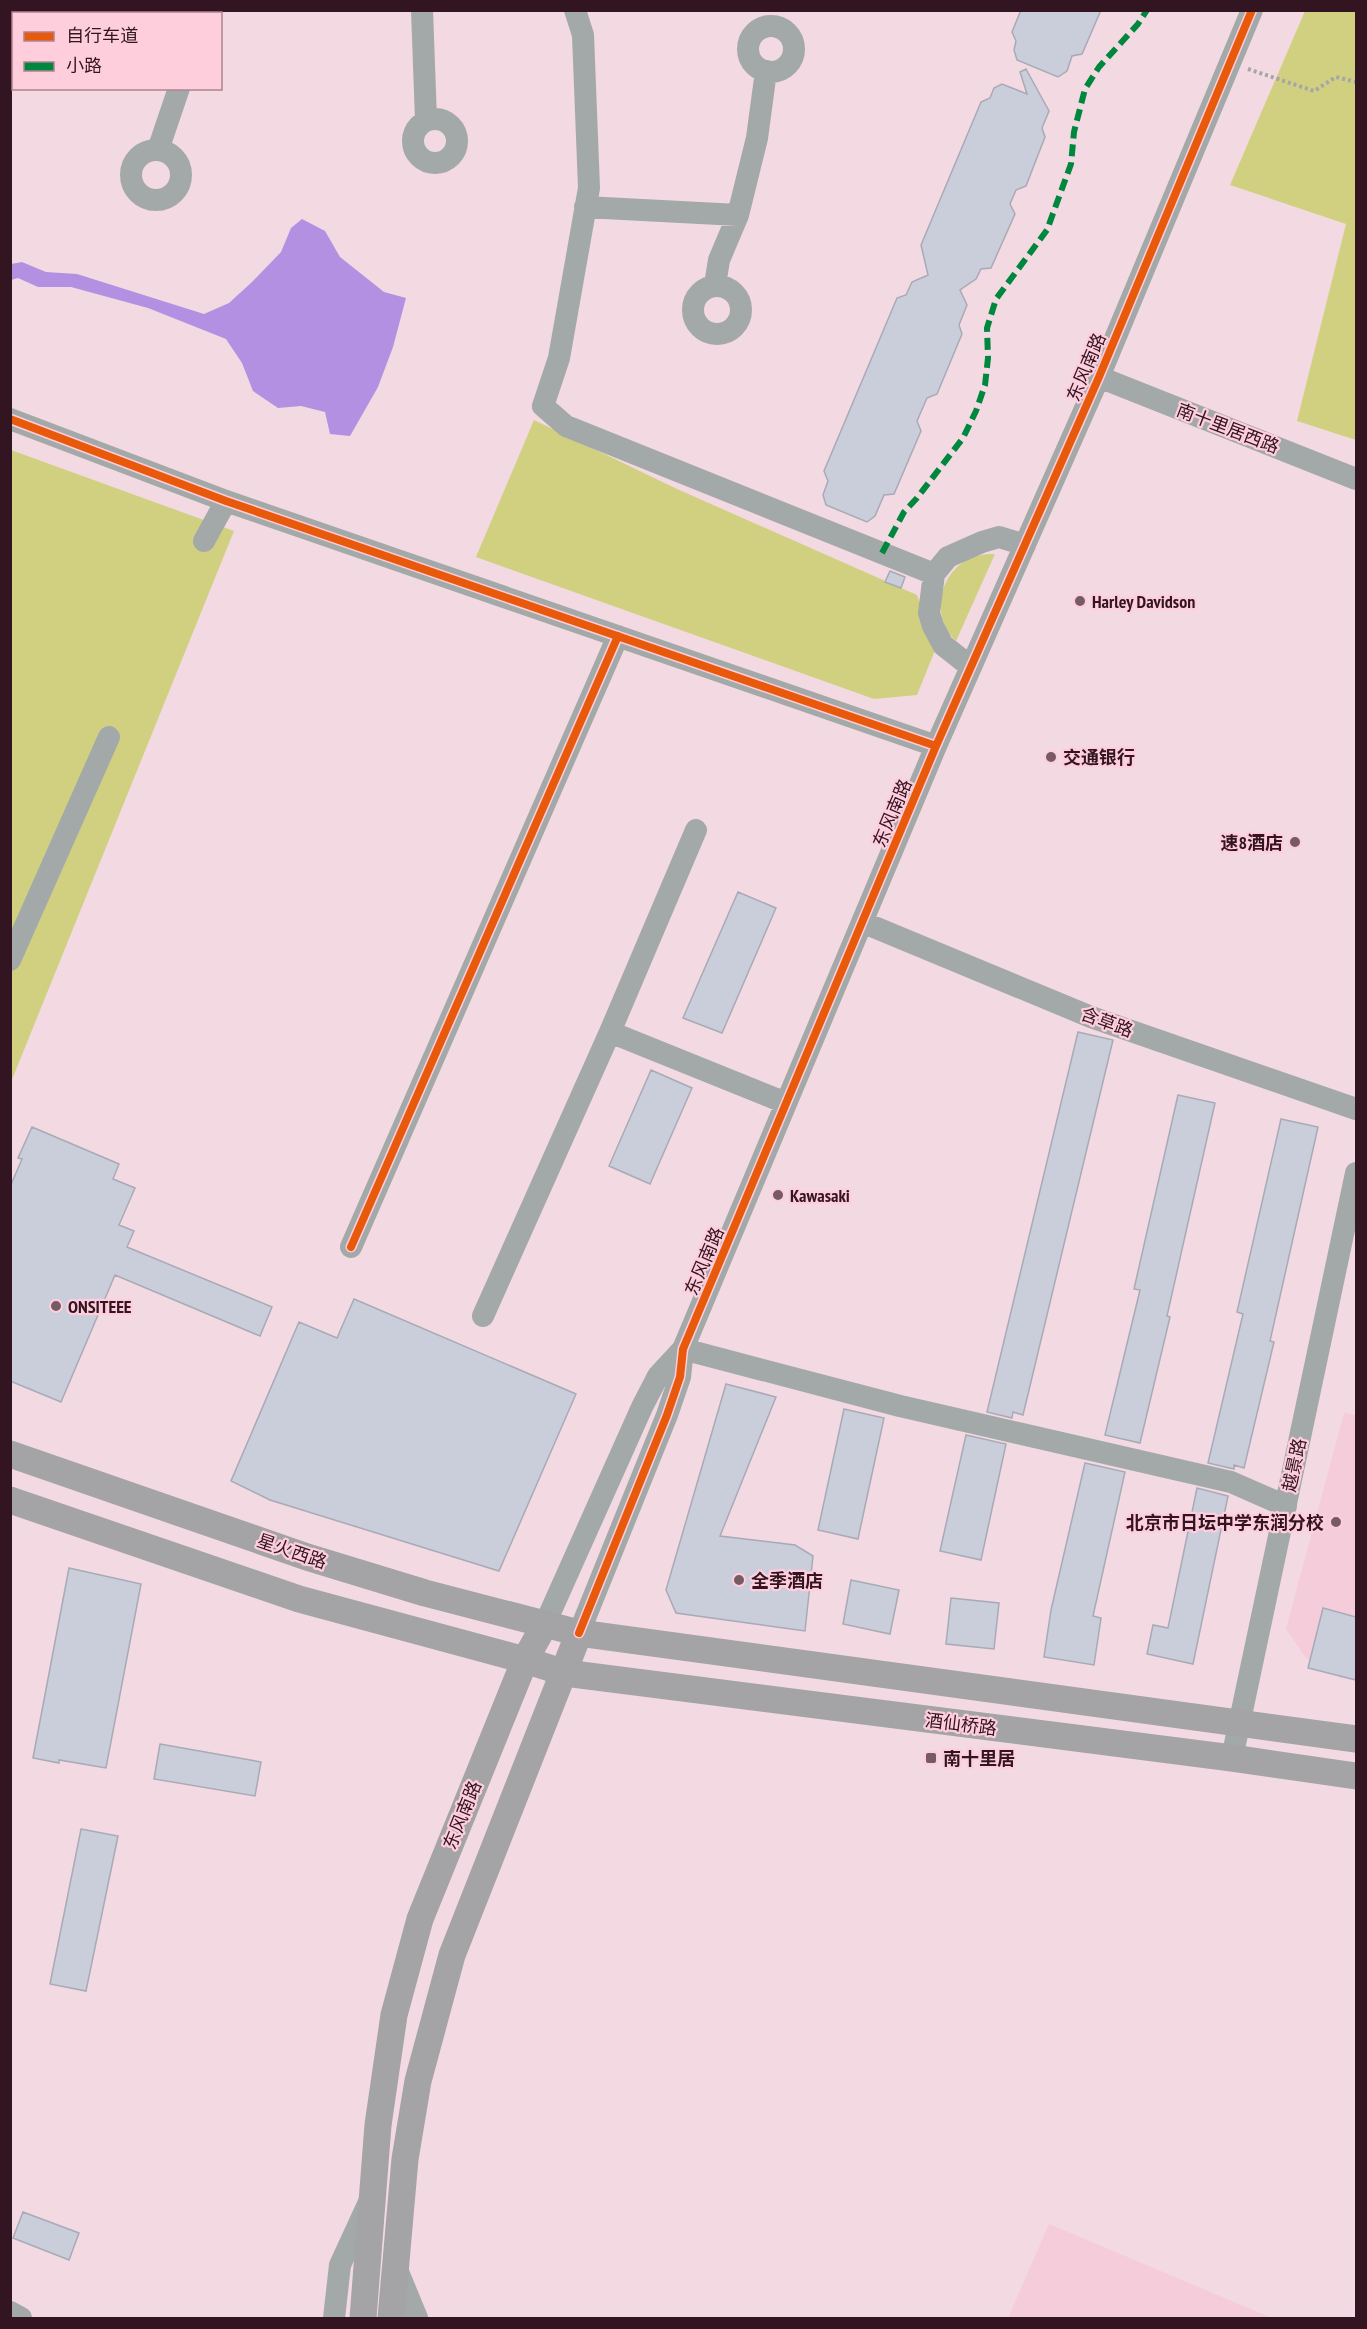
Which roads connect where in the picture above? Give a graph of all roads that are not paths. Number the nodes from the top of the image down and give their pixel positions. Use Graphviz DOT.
graph roads {
  1 [pos="422,10"];
  2 [pos="575,10"];
  3 [pos="1252,10"];
  4 [pos="766,71"];
  5 [pos="178,90"];
  6 [pos="426,120"];
  7 [pos="158,150"];
  8 [pos="585,207"];
  9 [pos="738,215"];
  10 [pos="715,285"];
  11 [pos="1099,377"];
  12 [pos="10,419"];
  13 [pos="1356,479"];
  14 [pos="226,501"];
  15 [pos="204,541"];
  16 [pos="1024,545"];
  17 [pos="934,574"];
  18 [pos="618,636"];
  19 [pos="971,667"];
  20 [pos="109,737"];
  21 [pos="936,746"];
  22 [pos="696,830"];
  23 [pos="862,922"];
  24 [pos="10,960"];
  25 [pos="610,1032"];
  26 [pos="786,1103"];
  27 [pos="1356,1109"];
  28 [pos="1356,1173"];
  29 [pos="351,1247"];
  30 [pos="483,1316"];
  31 [pos="683,1349"];
  32 [pos="10,1454"];
  33 [pos="10,1500"];
  34 [pos="1286,1506"];
  35 [pos="545,1624"];
  36 [pos="579,1633"];
  37 [pos="525,1660"];
  38 [pos="565,1673"];
  39 [pos="1239,1724"];
  40 [pos="1356,1739"];
  41 [pos="1232,1758"];
  42 [pos="1356,1776"];
  43 [pos="372,2196"];
  44 [pos="395,2264"];
  45 [pos="10,2312"];
  46 [pos="21,2319"];
  47 [pos="334,2319"];
  48 [pos="363,2319"];
  49 [pos="391,2319"];
  50 [pos="417,2319"];
  1 -- 6 [label="street"];
  2 -- 8 [label="street"];
  3 -- 11 [label="street, 东风南路"];
  4 -- 9 [label="street"];
  5 -- 7 [label="street"];
  8 -- 9 [label="street"];
  8 -- 17 [label="street"];
  9 -- 10 [label="street"];
  11 -- 13 [label="street, 南十里居西路"];
  11 -- 16 [label="street, 东风南路"];
  12 -- 14 [label="street"];
  14 -- 15 [label="street"];
  14 -- 18 [label="street"];
  16 -- 17 [label="street"];
  16 -- 19 [label="street, 东风南路"];
  17 -- 19 [label="street"];
  18 -- 21 [label="street"];
  18 -- 29 [label="street"];
  19 -- 21 [label="street, 东风南路"];
  20 -- 24 [label="street"];
  21 -- 23 [label="street, 东风南路"];
  22 -- 25 [label="street"];
  23 -- 26 [label="street, 东风南路"];
  23 -- 27 [label="street, 含草路"];
  25 -- 26 [label="street"];
  25 -- 30 [label="street"];
  26 -- 31 [label="street, 东风南路"];
  28 -- 34 [label="street, 越景路"];
  31 -- 34 [label="street"];
  31 -- 35 [label="street, 东风南路"];
  31 -- 36 [label="street, 东风南路"];
  32 -- 35 [label="main road, 星火西路"];
  33 -- 37 [label="main road"];
  34 -- 39 [label="street, 越景路"];
  35 -- 36 [label="main road, 星火西路"];
  35 -- 37 [label="main road, 东风南路"];
  36 -- 38 [label="main road, 东风南路"];
  36 -- 39 [label="main road"];
  37 -- 38 [label="main road"];
  37 -- 43 [label="main road, 东风南路"];
  38 -- 41 [label="main road, 酒仙桥路"];
  38 -- 44 [label="main road, 东风南路"];
  39 -- 40 [label="main road"];
  39 -- 41 [label="street, 越景路"];
  41 -- 42 [label="main road, 酒仙桥路"];
  43 -- 47 [label="street"];
  43 -- 48 [label="main road, 东风南路"];
  44 -- 49 [label="main road, 东风南路"];
  44 -- 50 [label="street"];
  45 -- 46 [label="street"];
}
